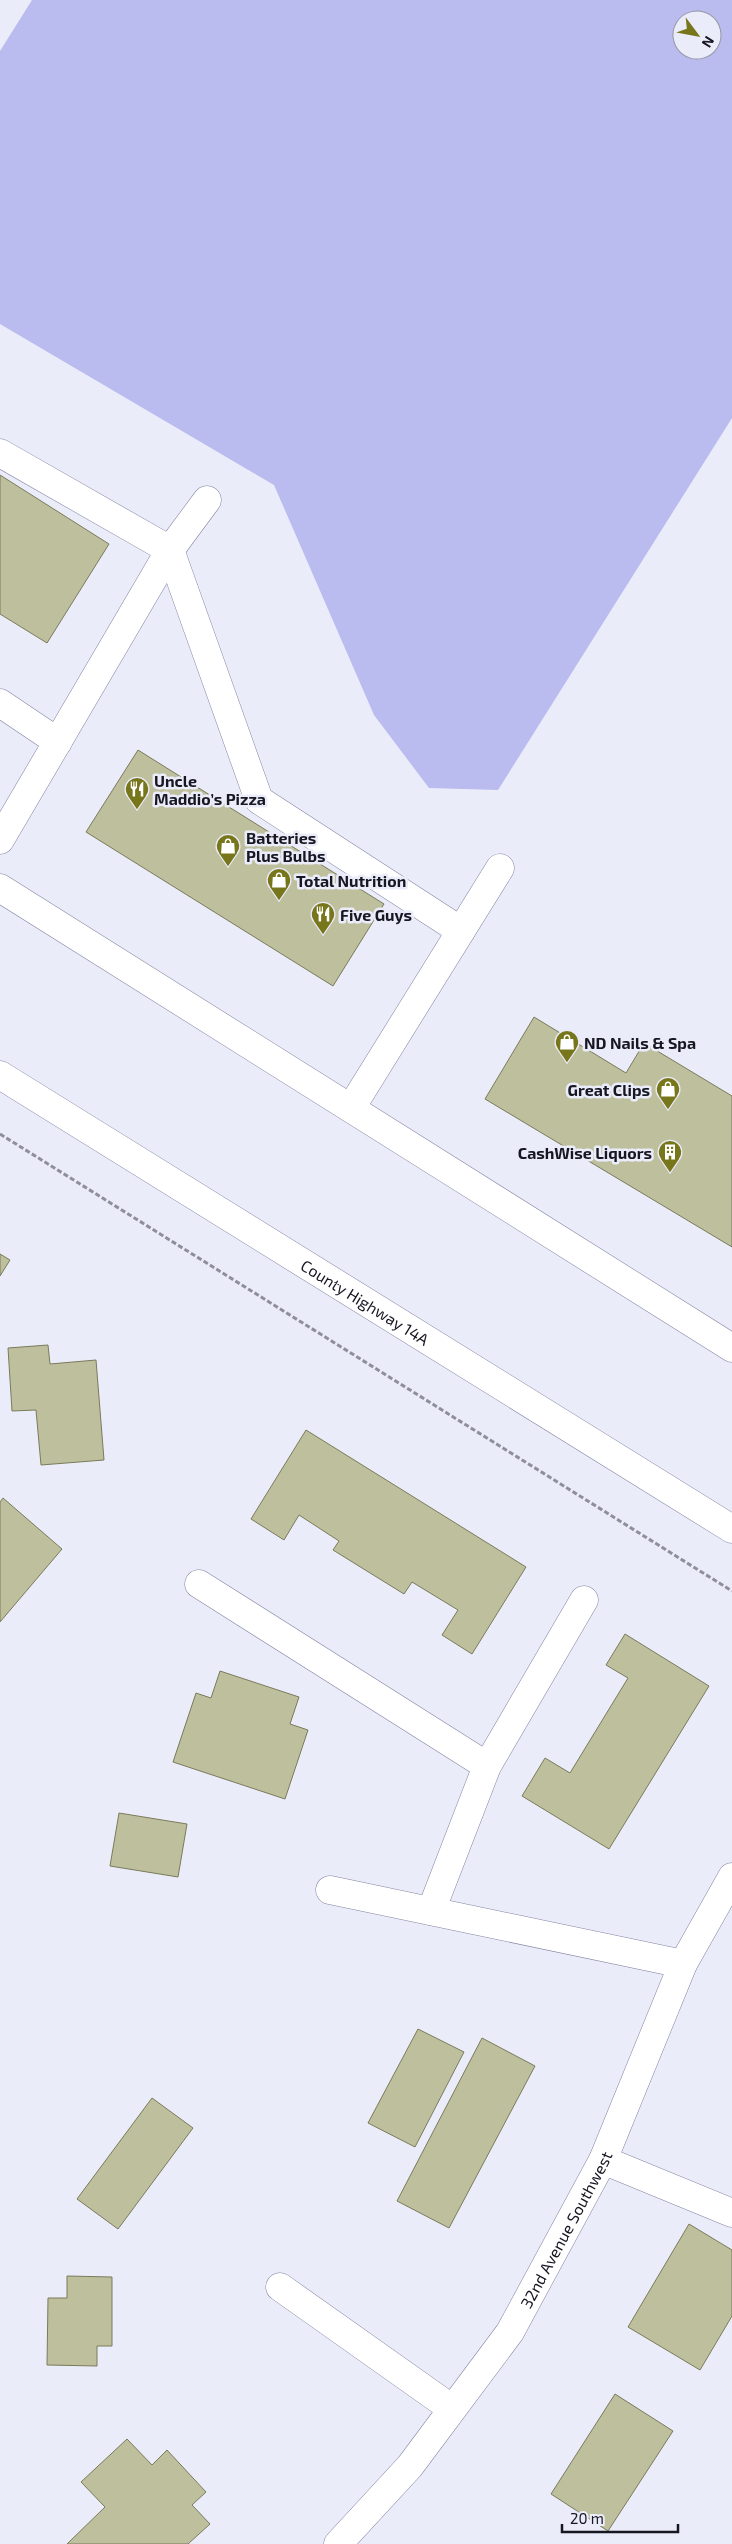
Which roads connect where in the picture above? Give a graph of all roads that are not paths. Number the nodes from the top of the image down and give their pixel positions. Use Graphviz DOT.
graph roads {
  1 [pos="0,453"];
  2 [pos="207,500"];
  3 [pos="170,550"];
  4 [pos="0,703"];
  5 [pos="58,742"];
  6 [pos="0,840"];
  7 [pos="500,868"];
  8 [pos="0,888"];
  9 [pos="461,931"];
  10 [pos="0,1074"];
  11 [pos="351,1108"];
  12 [pos="732,1348"];
  13 [pos="732,1529"];
  14 [pos="199,1584"];
  15 [pos="584,1600"];
  16 [pos="487,1766"];
  17 [pos="732,1876"];
  18 [pos="330,1890"];
  19 [pos="431,1911"];
  20 [pos="683,1964"];
  21 [pos="603,2160"];
  22 [pos="732,2213"];
  23 [pos="280,2287"];
  24 [pos="451,2408"];
  25 [pos="338,2544"];
  1 -- 3 [label="street"];
  2 -- 3 [label="street"];
  3 -- 5 [label="street"];
  3 -- 9 [label="street"];
  4 -- 5 [label="street"];
  5 -- 6 [label="street"];
  7 -- 9 [label="street"];
  8 -- 11 [label="street"];
  9 -- 11 [label="street"];
  10 -- 13 [label="street, County Highway 14A"];
  11 -- 12 [label="street"];
  14 -- 16 [label="street"];
  15 -- 16 [label="street"];
  16 -- 19 [label="street"];
  17 -- 20 [label="street, 32nd Avenue Southwest"];
  18 -- 19 [label="street"];
  19 -- 20 [label="street"];
  20 -- 21 [label="street, 32nd Avenue Southwest"];
  21 -- 22 [label="street"];
  21 -- 24 [label="street, 32nd Avenue Southwest"];
  23 -- 24 [label="street"];
  24 -- 25 [label="street, 32nd Avenue Southwest"];
}
